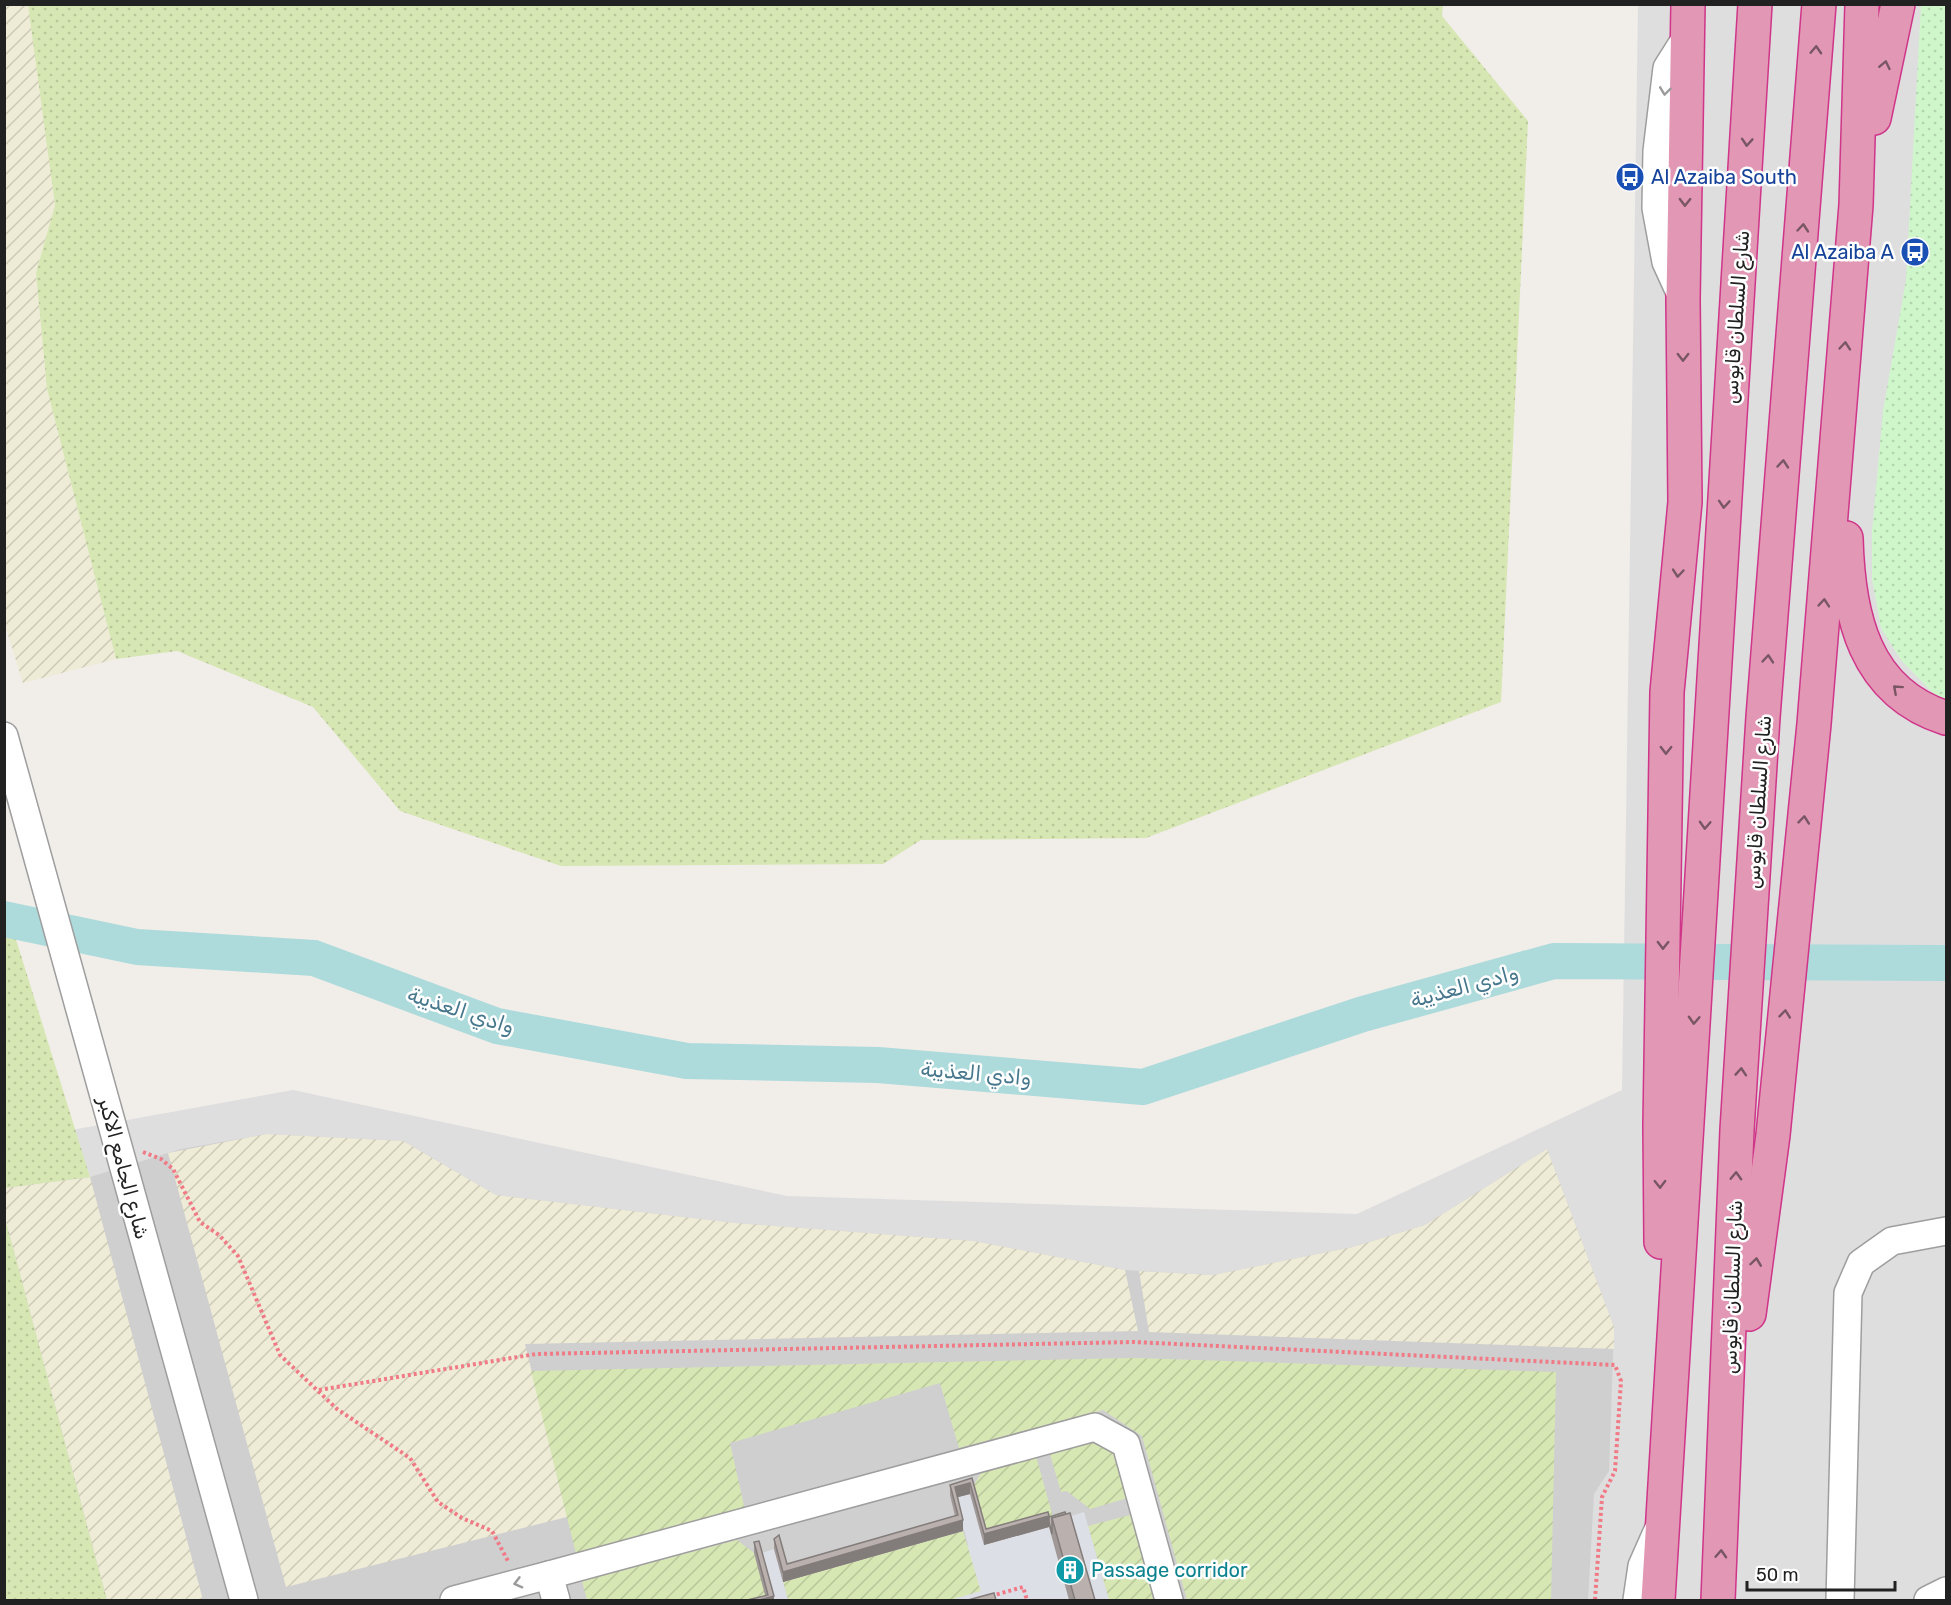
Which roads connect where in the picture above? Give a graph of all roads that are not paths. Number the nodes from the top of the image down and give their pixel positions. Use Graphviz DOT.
graph roads {
  1 [pos="1688,4"];
  2 [pos="1708,4"];
  3 [pos="1755,4"];
  4 [pos="1819,4"];
  5 [pos="1862,4"];
  6 [pos="1898,4"];
  7 [pos="1686,38"];
  8 [pos="1686,140"];
  9 [pos="1856,205"];
  10 [pos="1683,299"];
  11 [pos="1842,381"];
  12 [pos="1947,718"];
  13 [pos="4,736"];
  14 [pos="1674,1126"];
  15 [pos="1944,1233"];
  16 [pos="1662,1508"];
  17 [pos="1724,1508"];
  18 [pos="552,1588"];
  19 [pos="1947,1591"];
  20 [pos="244,1600"];
  21 [pos="454,1600"];
  22 [pos="1169,1600"];
  23 [pos="1637,1600"];
  24 [pos="1658,1600"];
  25 [pos="1718,1600"];
  26 [pos="1840,1600"];
  27 [pos="1928,1600"];
  1 -- 7 [label="highway"];
  2 -- 8 [label="highway"];
  3 -- 14 [label="highway, شارع السلطان قابوس, one-way"];
  17 -- 4 [label="highway, شارع السلطان قابوس, one-way"];
  5 -- 9 [label="highway"];
  9 -- 6 [label="highway, one-way"];
  7 -- 8 [label="highway"];
  7 -- 10 [label="street, one-way"];
  8 -- 10 [label="highway, one-way"];
  11 -- 9 [label="highway, one-way"];
  10 -- 14 [label="highway, one-way"];
  12 -- 11 [label="highway, one-way"];
  17 -- 11 [label="highway, one-way"];
  13 -- 20 [label="street, شارع الجامع الاكبر"];
  14 -- 16 [label="highway, one-way"];
  15 -- 26 [label="street"];
  16 -- 23 [label="street"];
  16 -- 24 [label="highway"];
  25 -- 17 [label="highway, شارع السلطان قابوس, one-way"];
  18 -- 21 [label="street, one-way"];
  18 -- 22 [label="street"];
  19 -- 27 [label="street"];
}
